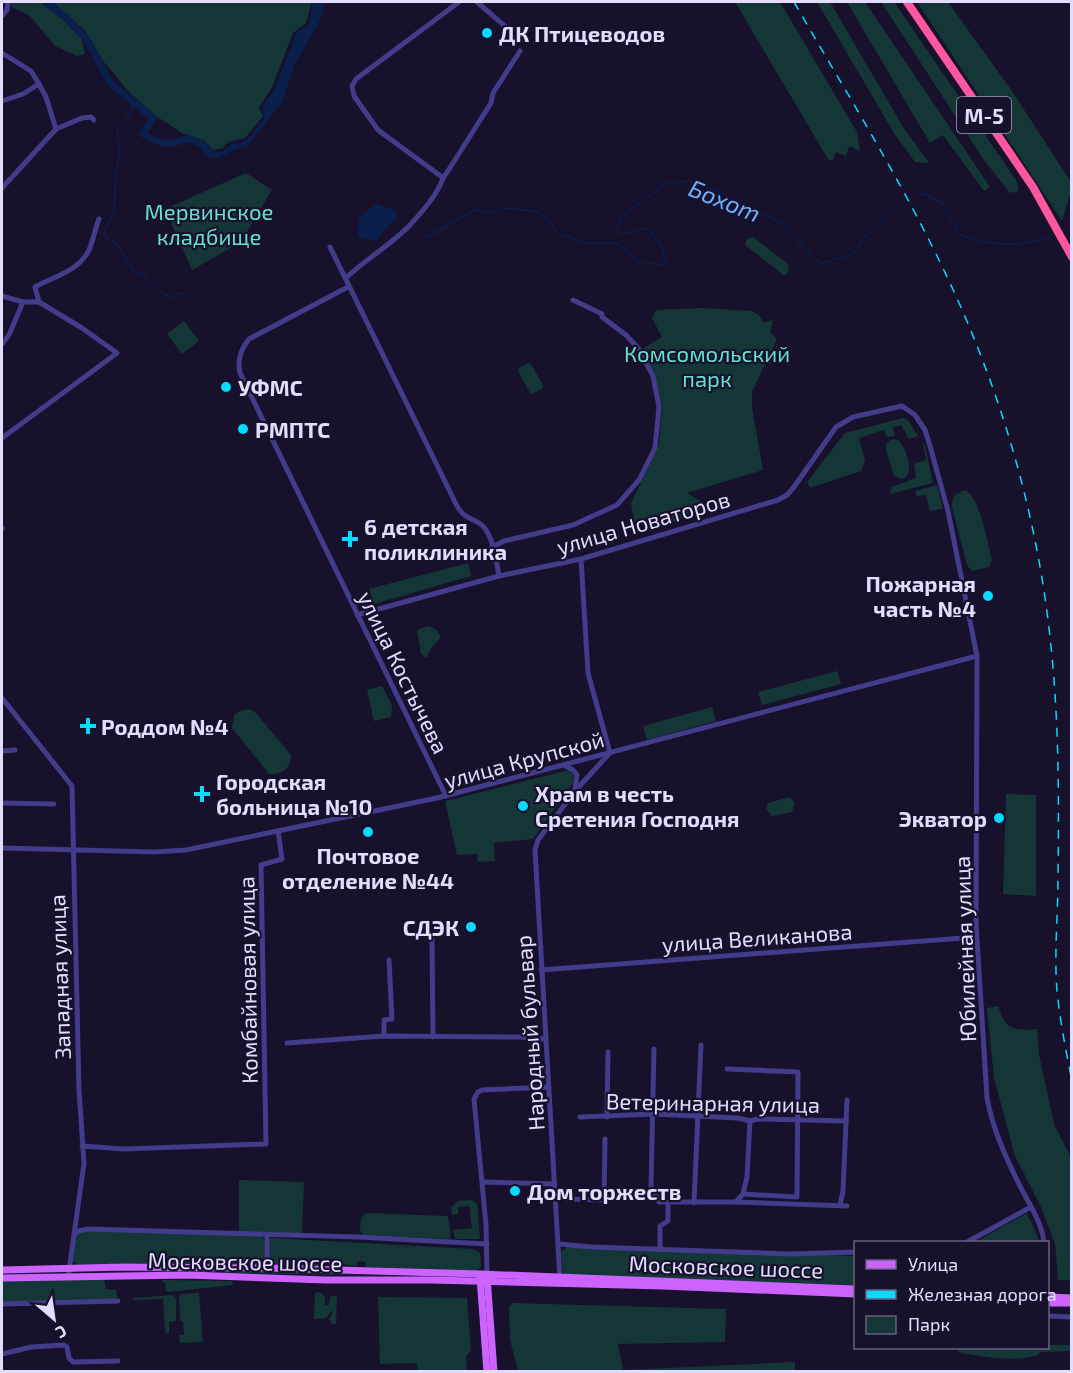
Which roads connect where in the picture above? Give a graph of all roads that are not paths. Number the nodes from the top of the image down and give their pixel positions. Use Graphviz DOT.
graph roads {
  1 [pos="6,2"];
  2 [pos="459,2"];
  3 [pos="477,2"];
  4 [pos="907,2"];
  5 [pos="2,16"];
  6 [pos="521,40"];
  7 [pos="520,51"];
  8 [pos="2,53"];
  9 [pos="39,84"];
  10 [pos="2,101"];
  11 [pos="94,120"];
  12 [pos="56,129"];
  13 [pos="442,177"];
  14 [pos="2,188"];
  15 [pos="99,219"];
  16 [pos="330,248"];
  17 [pos="1071,257"];
  18 [pos="346,278"];
  19 [pos="348,287"];
  20 [pos="2,296"];
  21 [pos="573,300"];
  22 [pos="23,302"];
  23 [pos="39,302"];
  24 [pos="2,344"];
  25 [pos="903,406"];
  26 [pos="2,438"];
  27 [pos="492,547"];
  28 [pos="581,559"];
  29 [pos="499,576"];
  30 [pos="357,615"];
  31 [pos="976,656"];
  32 [pos="2,698"];
  33 [pos="15,750"];
  34 [pos="2,751"];
  35 [pos="610,753"];
  36 [pos="590,759"];
  37 [pos="564,765"];
  38 [pos="596,767"];
  39 [pos="575,791"];
  40 [pos="446,796"];
  41 [pos="2,802"];
  42 [pos="54,804"];
  43 [pos="278,831"];
  44 [pos="2,848"];
  45 [pos="73,850"];
  46 [pos="976,937"];
  47 [pos="432,940"];
  48 [pos="389,960"];
  49 [pos="541,970"];
  50 [pos="384,1036"];
  51 [pos="433,1037"];
  52 [pos="545,1039"];
  53 [pos="288,1043"];
  54 [pos="701,1045"];
  55 [pos="654,1049"];
  56 [pos="608,1052"];
  57 [pos="727,1070"];
  58 [pos="549,1087"];
  59 [pos="847,1100"];
  60 [pos="654,1114"];
  61 [pos="699,1116"];
  62 [pos="580,1117"];
  63 [pos="608,1117"];
  64 [pos="750,1121"];
  65 [pos="798,1121"];
  66 [pos="846,1121"];
  67 [pos="604,1139"];
  68 [pos="82,1146"];
  69 [pos="483,1182"];
  70 [pos="555,1184"];
  71 [pos="743,1194"];
  72 [pos="555,1196"];
  73 [pos="736,1202"];
  74 [pos="668,1203"];
  75 [pos="694,1203"];
  76 [pos="1031,1207"];
  77 [pos="74,1235"];
  78 [pos="267,1235"];
  79 [pos="969,1241"];
  80 [pos="1044,1241"];
  81 [pos="487,1244"];
  82 [pos="560,1244"];
  83 [pos="660,1250"];
  84 [pos="854,1252"];
  85 [pos="69,1268"];
  86 [pos="267,1268"];
  87 [pos="2,1270"];
  88 [pos="2,1278"];
  89 [pos="68,1278"];
  90 [pos="483,1278"];
  91 [pos="560,1281"];
  92 [pos="854,1289"];
  93 [pos="854,1294"];
  94 [pos="1049,1297"];
  95 [pos="1071,1298"];
  96 [pos="118,1301"];
  97 [pos="1049,1303"];
  98 [pos="1071,1303"];
  99 [pos="2,1304"];
  100 [pos="1049,1316"];
  101 [pos="1071,1317"];
  102 [pos="2,1354"];
  103 [pos="118,1361"];
  104 [pos="487,1371"];
  105 [pos="494,1371"];
  1 -- 5 [label="street"];
  2 -- 13 [label="street"];
  3 -- 6 [label="street"];
  4 -- 17 [label="highway, М-5"];
  7 -- 13 [label="street"];
  8 -- 9 [label="street"];
  9 -- 10 [label="street"];
  9 -- 12 [label="street"];
  11 -- 12 [label="street"];
  12 -- 14 [label="street"];
  13 -- 18 [label="street"];
  15 -- 23 [label="street"];
  16 -- 18 [label="street"];
  18 -- 19 [label="street"];
  19 -- 27 [label="street"];
  19 -- 30 [label="street, улица Костычева"];
  20 -- 22 [label="street"];
  21 -- 27 [label="street, улица Новаторов"];
  22 -- 23 [label="street"];
  22 -- 24 [label="street"];
  23 -- 26 [label="street"];
  25 -- 28 [label="street, улица Новаторов"];
  25 -- 31 [label="street, Юбилейная улица"];
  27 -- 29 [label="street"];
  28 -- 29 [label="street, улица Новаторов"];
  28 -- 35 [label="street"];
  29 -- 30 [label="street, улица Новаторов"];
  30 -- 40 [label="street, улица Костычева"];
  31 -- 35 [label="street, улица Крупской"];
  31 -- 46 [label="street, Юбилейная улица"];
  32 -- 45 [label="street, Западная улица"];
  33 -- 34 [label="street"];
  35 -- 36 [label="street, улица Крупской"];
  35 -- 38 [label="street, Народный бульвар"];
  36 -- 37 [label="street, улица Крупской"];
  36 -- 38 [label="street"];
  37 -- 39 [label="street"];
  37 -- 40 [label="street, улица Крупской"];
  38 -- 39 [label="street, Народный бульвар"];
  39 -- 49 [label="street, Народный бульвар"];
  40 -- 43 [label="street, улица Крупской"];
  41 -- 42 [label="street"];
  43 -- 45 [label="street, улица Крупской"];
  43 -- 68 [label="street, Комбайновая улица"];
  44 -- 45 [label="street, улица Крупской"];
  45 -- 68 [label="street, Западная улица"];
  46 -- 49 [label="street, улица Великанова"];
  46 -- 76 [label="street, Юбилейная улица"];
  47 -- 51 [label="street"];
  48 -- 50 [label="street"];
  49 -- 52 [label="street, Народный бульвар"];
  50 -- 51 [label="street"];
  50 -- 53 [label="street"];
  51 -- 52 [label="street"];
  52 -- 58 [label="street, Народный бульвар"];
  54 -- 61 [label="street"];
  55 -- 60 [label="street"];
  56 -- 63 [label="street"];
  57 -- 65 [label="street"];
  58 -- 69 [label="street"];
  58 -- 70 [label="street, Народный бульвар"];
  59 -- 66 [label="street"];
  60 -- 61 [label="street, Ветеринарная улица"];
  60 -- 63 [label="street, Ветеринарная улица"];
  60 -- 74 [label="street"];
  61 -- 64 [label="street, Ветеринарная улица"];
  61 -- 75 [label="street"];
  62 -- 63 [label="street, Ветеринарная улица"];
  64 -- 65 [label="street, Ветеринарная улица"];
  64 -- 71 [label="street"];
  65 -- 66 [label="street, Ветеринарная улица"];
  65 -- 71 [label="street"];
  66 -- 73 [label="street"];
  67 -- 72 [label="street"];
  68 -- 77 [label="street, Западная улица"];
  69 -- 70 [label="street"];
  69 -- 81 [label="street"];
  70 -- 72 [label="street, Народный бульвар"];
  71 -- 73 [label="street"];
  72 -- 82 [label="street, Народный бульвар"];
  73 -- 75 [label="street"];
  74 -- 75 [label="street"];
  74 -- 83 [label="street"];
  76 -- 79 [label="street"];
  76 -- 80 [label="street, Юбилейная улица"];
  77 -- 78 [label="street"];
  77 -- 85 [label="street, Западная улица"];
  78 -- 81 [label="street"];
  78 -- 86 [label="street"];
  81 -- 90 [label="street"];
  82 -- 83 [label="street"];
  82 -- 91 [label="street, Народный бульвар"];
  83 -- 84 [label="street"];
  85 -- 86 [label="main road, Московское шоссе"];
  85 -- 87 [label="main road, Московское шоссе"];
  85 -- 89 [label="street, Западная улица"];
  86 -- 90 [label="main road, Московское шоссе"];
  88 -- 89 [label="main road, Московское шоссе"];
  89 -- 90 [label="main road, Московское шоссе"];
  90 -- 91 [label="main road, Московское шоссе"];
  90 -- 104 [label="main road"];
  90 -- 105 [label="main road"];
  91 -- 92 [label="main road, Московское шоссе"];
  91 -- 93 [label="main road, Московское шоссе"];
  94 -- 95 [label="main road"];
  96 -- 99 [label="street"];
  97 -- 98 [label="main road"];
  100 -- 101 [label="street"];
  102 -- 103 [label="street"];
}
